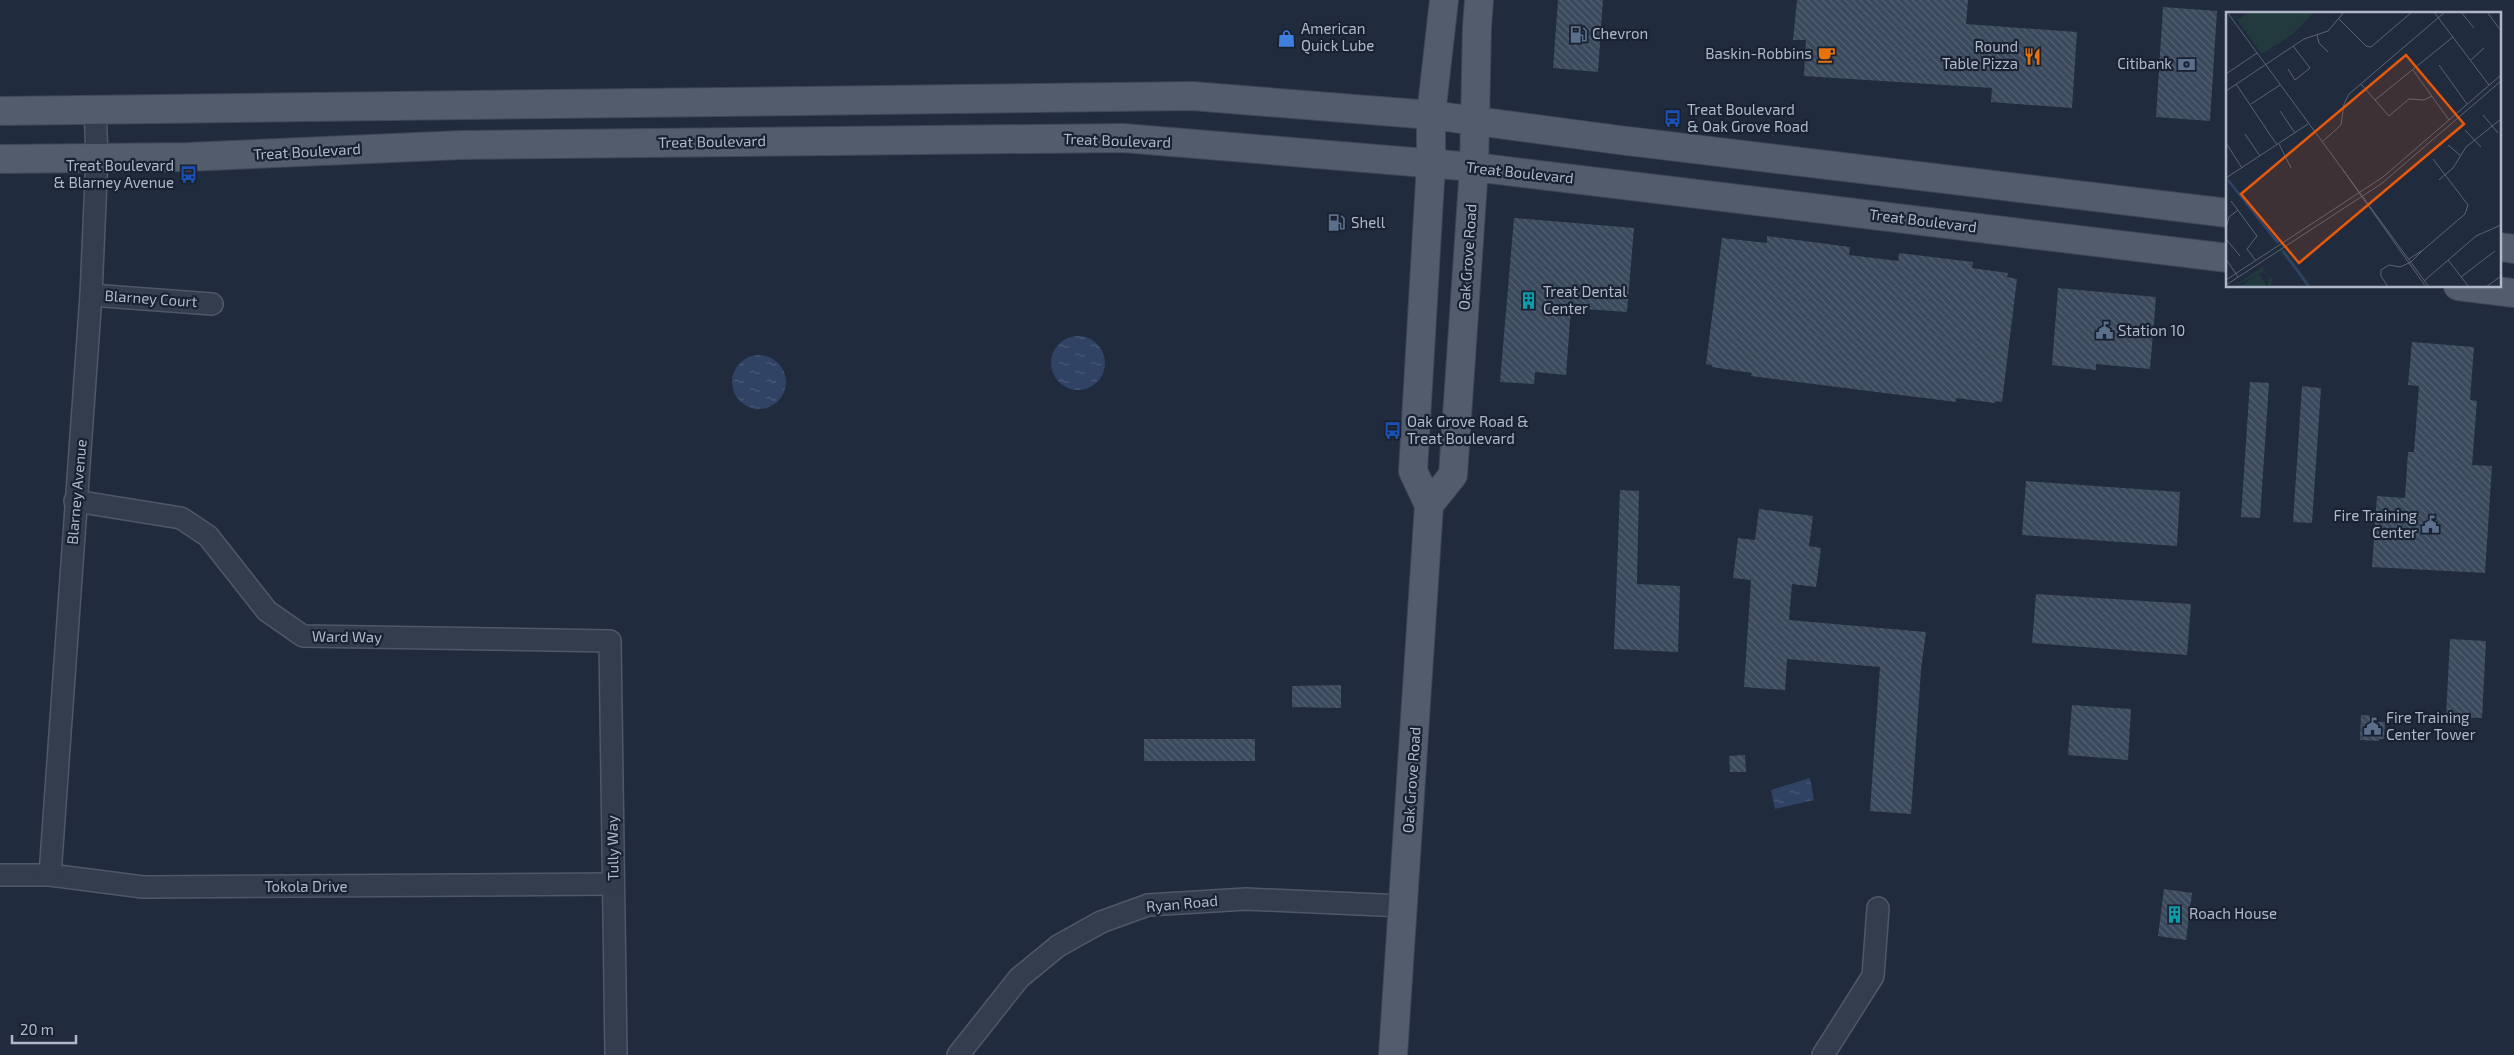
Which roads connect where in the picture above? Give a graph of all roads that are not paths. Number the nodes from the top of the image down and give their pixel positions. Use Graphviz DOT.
graph roads {
  1 [pos="1444,0"];
  2 [pos="1479,0"];
  3 [pos="95,110"];
  4 [pos="0,111"];
  5 [pos="1431,115"];
  6 [pos="1474,121"];
  7 [pos="97,157"];
  8 [pos="0,159"];
  9 [pos="1431,164"];
  10 [pos="1474,167"];
  11 [pos="2226,213"];
  12 [pos="2226,258"];
  13 [pos="2474,288"];
  14 [pos="2514,293"];
  15 [pos="91,295"];
  16 [pos="212,304"];
  17 [pos="75,501"];
  18 [pos="1429,505"];
  19 [pos="610,642"];
  20 [pos="0,875"];
  21 [pos="50,875"];
  22 [pos="613,884"];
  23 [pos="1403,906"];
  24 [pos="1878,908"];
  25 [pos="616,1055"];
  26 [pos="958,1055"];
  27 [pos="1393,1055"];
  28 [pos="1823,1055"];
  1 -- 5 [label="main road, Oak Grove Road"];
  2 -- 6 [label="main road, Oak Grove Road"];
  3 -- 4 [label="main road"];
  3 -- 5 [label="main road"];
  3 -- 7 [label="street, Blarney Avenue"];
  5 -- 6 [label="main road"];
  5 -- 9 [label="main road, Oak Grove Road"];
  6 -- 10 [label="main road, Oak Grove Road"];
  6 -- 11 [label="main road"];
  7 -- 8 [label="main road, Treat Boulevard"];
  7 -- 9 [label="main road, Treat Boulevard"];
  7 -- 15 [label="street, Blarney Avenue"];
  9 -- 10 [label="main road, Treat Boulevard"];
  9 -- 18 [label="main road, Oak Grove Road"];
  10 -- 12 [label="main road, Treat Boulevard"];
  10 -- 18 [label="main road, Oak Grove Road"];
  13 -- 14 [label="main road"];
  15 -- 16 [label="street, Blarney Court"];
  15 -- 17 [label="street, Blarney Avenue"];
  17 -- 19 [label="street, Ward Way"];
  17 -- 21 [label="street, Blarney Avenue"];
  18 -- 23 [label="main road, Oak Grove Road"];
  19 -- 22 [label="street, Tully Way"];
  20 -- 21 [label="street, Tokola Drive"];
  21 -- 22 [label="street, Tokola Drive"];
  22 -- 25 [label="street, Tully Way"];
  23 -- 26 [label="street, Ryan Road"];
  23 -- 27 [label="main road, Oak Grove Road"];
  24 -- 28 [label="street"];
}
